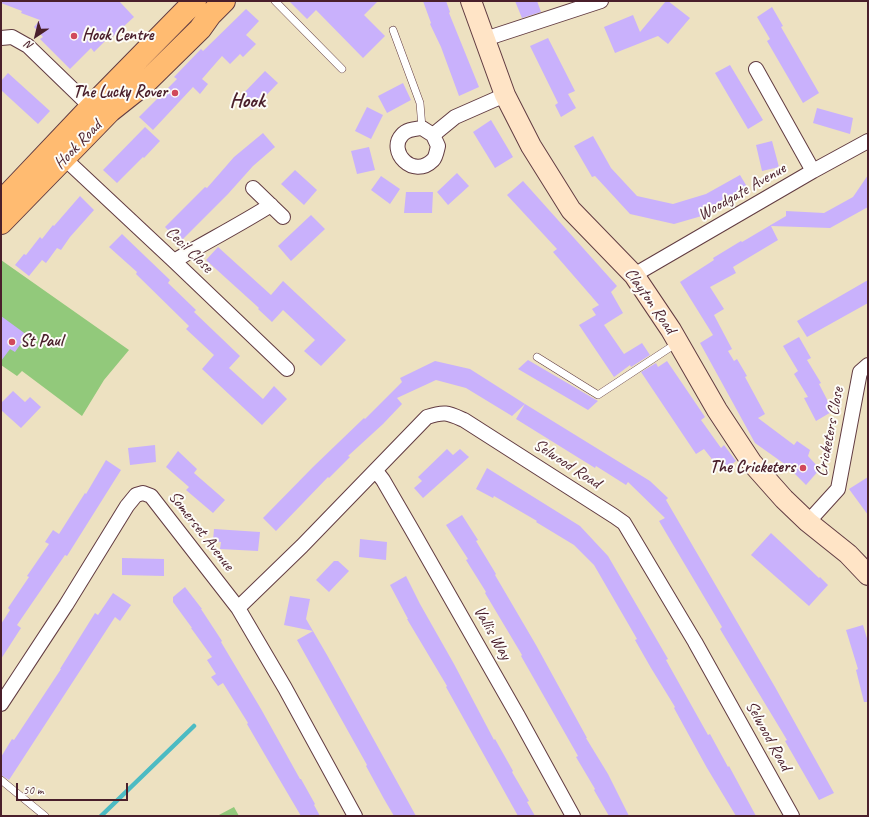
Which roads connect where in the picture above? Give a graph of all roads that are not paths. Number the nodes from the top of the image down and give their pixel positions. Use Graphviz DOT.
graph roads {
  1 [pos="275,1"];
  2 [pos="471,1"];
  3 [pos="601,1"];
  4 [pos="206,5"];
  5 [pos="393,30"];
  6 [pos="1,38"];
  7 [pos="485,39"];
  8 [pos="342,69"];
  9 [pos="756,69"];
  10 [pos="505,94"];
  11 [pos="90,107"];
  12 [pos="427,131"];
  13 [pos="868,141"];
  14 [pos="65,159"];
  15 [pos="813,171"];
  16 [pos="253,188"];
  17 [pos="1,202"];
  18 [pos="271,205"];
  19 [pos="283,217"];
  20 [pos="1,223"];
  21 [pos="174,261"];
  22 [pos="634,275"];
  23 [pos="678,342"];
  24 [pos="537,357"];
  25 [pos="868,365"];
  26 [pos="287,369"];
  27 [pos="376,471"];
  28 [pos="808,522"];
  29 [pos="868,575"];
  30 [pos="238,608"];
  31 [pos="1,704"];
  32 [pos="1,780"];
  33 [pos="44,816"];
  34 [pos="355,816"];
  35 [pos="573,816"];
  36 [pos="792,816"];
  1 -- 8 [label="lane"];
  2 -- 7 [label="street, Clayton Road"];
  3 -- 7 [label="street"];
  4 -- 11 [label="highway, Hook Road"];
  4 -- 14 [label="highway, Hook Road"];
  5 -- 12 [label="lane"];
  6 -- 11 [label="street"];
  7 -- 10 [label="street, Clayton Road"];
  9 -- 15 [label="street"];
  10 -- 12 [label="street"];
  10 -- 22 [label="street, Clayton Road"];
  11 -- 17 [label="highway, Hook Road"];
  13 -- 15 [label="street, Woodgate Avenue"];
  14 -- 20 [label="highway, Hook Road"];
  14 -- 21 [label="street, Cecil Close"];
  15 -- 22 [label="street, Woodgate Avenue"];
  16 -- 18 [label="street"];
  18 -- 19 [label="street"];
  18 -- 21 [label="street"];
  21 -- 26 [label="street, Cecil Close"];
  22 -- 23 [label="street, Clayton Road"];
  23 -- 24 [label="lane"];
  23 -- 28 [label="street, Clayton Road"];
  25 -- 28 [label="street, Cricketers Close"];
  27 -- 30 [label="street, Selwood Road"];
  27 -- 35 [label="street, Vallis Way"];
  27 -- 36 [label="street, Selwood Road"];
  28 -- 29 [label="street, Clayton Road"];
  30 -- 31 [label="street, Somerset Avenue"];
  30 -- 34 [label="street, Somerset Avenue"];
  32 -- 33 [label="lane"];
}
